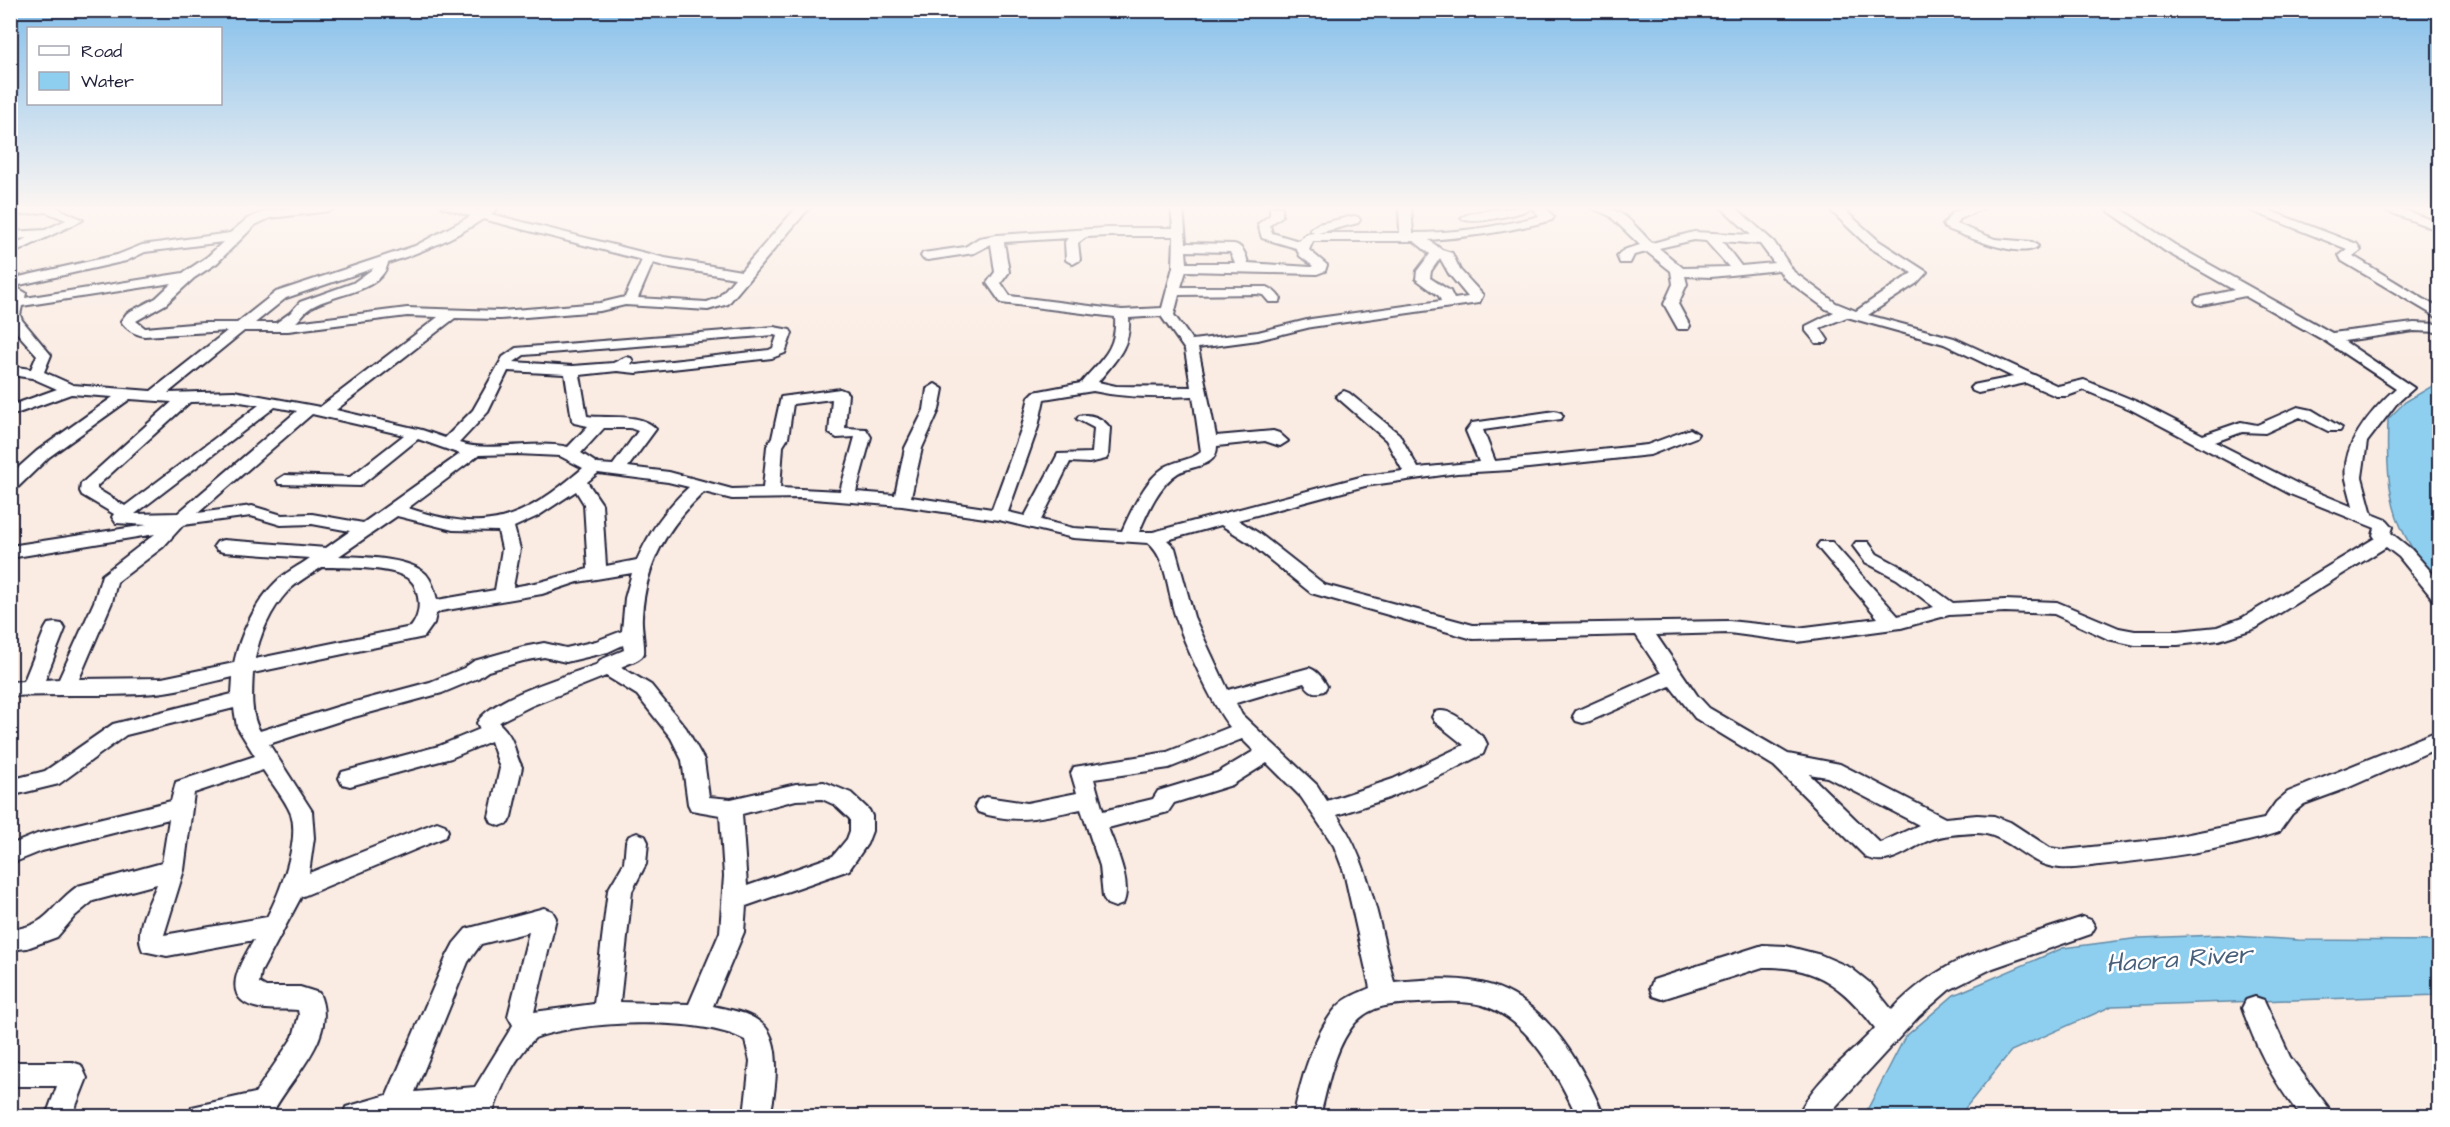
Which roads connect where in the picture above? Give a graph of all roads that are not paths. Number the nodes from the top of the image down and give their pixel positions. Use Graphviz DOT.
graph roads {
  1 [pos="114,260"];
  2 [pos="212,260"];
  3 [pos="386,260"];
  4 [pos="648,260"];
  5 [pos="657,260"];
  6 [pos="758,260"];
  7 [pos="1000,260"];
  8 [pos="1180,260"];
  9 [pos="1241,260"];
  10 [pos="1312,260"];
  11 [pos="1432,260"];
  12 [pos="1449,260"];
  13 [pos="1669,260"];
  14 [pos="1730,260"];
  15 [pos="1779,260"];
  16 [pos="1900,260"];
  17 [pos="2191,260"];
  18 [pos="2351,260"];
  19 [pos="382,261"];
  20 [pos="1784,266"];
  21 [pos="1180,267"];
  22 [pos="1242,267"];
  23 [pos="1737,270"];
  24 [pos="1683,272"];
  25 [pos="744,276"];
  26 [pos="186,277"];
  27 [pos="13,281"];
  28 [pos="1175,291"];
  29 [pos="2247,291"];
  30 [pos="1275,299"];
  31 [pos="630,301"];
  32 [pos="2202,301"];
  33 [pos="16,303"];
  34 [pos="1449,304"];
  35 [pos="1167,312"];
  36 [pos="452,313"];
  37 [pos="1122,314"];
  38 [pos="1851,314"];
  39 [pos="2439,315"];
  40 [pos="1683,326"];
  41 [pos="242,327"];
  42 [pos="279,327"];
  43 [pos="2439,328"];
  44 [pos="2330,338"];
  45 [pos="1821,340"];
  46 [pos="633,343"];
  47 [pos="1190,345"];
  48 [pos="504,366"];
  49 [pos="617,367"];
  50 [pos="10,370"];
  51 [pos="572,371"];
  52 [pos="36,374"];
  53 [pos="2028,378"];
  54 [pos="1086,387"];
  55 [pos="1978,388"];
  56 [pos="70,389"];
  57 [pos="935,389"];
  58 [pos="1198,391"];
  59 [pos="127,394"];
  60 [pos="154,396"];
  61 [pos="1344,396"];
  62 [pos="186,398"];
  63 [pos="272,402"];
  64 [pos="10,411"];
  65 [pos="316,411"];
  66 [pos="1555,416"];
  67 [pos="1085,419"];
  68 [pos="598,423"];
  69 [pos="2334,428"];
  70 [pos="416,433"];
  71 [pos="1690,434"];
  72 [pos="1280,441"];
  73 [pos="2202,441"];
  74 [pos="1209,442"];
  75 [pos="448,444"];
  76 [pos="473,452"];
  77 [pos="571,454"];
  78 [pos="1489,466"];
  79 [pos="594,468"];
  80 [pos="617,471"];
  81 [pos="1413,474"];
  82 [pos="285,480"];
  83 [pos="578,482"];
  84 [pos="10,485"];
  85 [pos="700,486"];
  86 [pos="771,494"];
  87 [pos="847,495"];
  88 [pos="902,501"];
  89 [pos="394,509"];
  90 [pos="124,513"];
  91 [pos="999,515"];
  92 [pos="2364,516"];
  93 [pos="180,520"];
  94 [pos="1225,520"];
  95 [pos="505,524"];
  96 [pos="1030,524"];
  97 [pos="366,529"];
  98 [pos="1129,536"];
  99 [pos="1153,538"];
  100 [pos="2386,539"];
  101 [pos="223,546"];
  102 [pos="1826,546"];
  103 [pos="1862,546"];
  104 [pos="10,552"];
  105 [pos="324,557"];
  106 [pos="644,565"];
  107 [pos="597,573"];
  108 [pos="503,594"];
  109 [pos="2439,596"];
  110 [pos="430,608"];
  111 [pos="1949,609"];
  112 [pos="1893,622"];
  113 [pos="55,629"];
  114 [pos="1642,629"];
  115 [pos="632,634"];
  116 [pos="608,668"];
  117 [pos="243,669"];
  118 [pos="1673,676"];
  119 [pos="66,686"];
  120 [pos="1317,686"];
  121 [pos="32,687"];
  122 [pos="10,689"];
  123 [pos="242,699"];
  124 [pos="1223,699"];
  125 [pos="1583,716"];
  126 [pos="1442,717"];
  127 [pos="1244,730"];
  128 [pos="495,731"];
  129 [pos="2439,738"];
  130 [pos="256,740"];
  131 [pos="1269,752"];
  132 [pos="269,760"];
  133 [pos="1781,760"];
  134 [pos="350,778"];
  135 [pos="10,788"];
  136 [pos="1090,799"];
  137 [pos="986,806"];
  138 [pos="182,807"];
  139 [pos="731,808"];
  140 [pos="1322,810"];
  141 [pos="500,817"];
  142 [pos="1095,822"];
  143 [pos="1944,828"];
  144 [pos="437,831"];
  145 [pos="637,842"];
  146 [pos="10,855"];
  147 [pos="173,870"];
  148 [pos="293,890"];
  149 [pos="1115,897"];
  150 [pos="735,900"];
  151 [pos="274,926"];
  152 [pos="2083,927"];
  153 [pos="10,940"];
  154 [pos="1662,988"];
  155 [pos="1384,994"];
  156 [pos="2255,1008"];
  157 [pos="606,1012"];
  158 [pos="698,1014"];
  159 [pos="532,1027"];
  160 [pos="1891,1028"];
  161 [pos="10,1074"];
  162 [pos="396,1106"];
  163 [pos="481,1108"];
  164 [pos="260,1110"];
  165 [pos="59,1116"];
  166 [pos="202,1116"];
  167 [pos="356,1116"];
  168 [pos="757,1116"];
  169 [pos="1307,1116"];
  170 [pos="1591,1116"];
  171 [pos="1810,1116"];
  172 [pos="2318,1116"];
  1 -- 27 [label="street"];
  2 -- 26 [label="street"];
  3 -- 19 [label="street"];
  4 -- 31 [label="street"];
  5 -- 25 [label="street"];
  6 -- 25 [label="street"];
  7 -- 37 [label="street"];
  8 -- 21 [label="street"];
  9 -- 22 [label="street"];
  10 -- 22 [label="street"];
  11 -- 34 [label="street"];
  12 -- 34 [label="street"];
  13 -- 24 [label="street"];
  14 -- 23 [label="street"];
  15 -- 20 [label="street"];
  16 -- 38 [label="street"];
  17 -- 29 [label="street"];
  18 -- 39 [label="street"];
  19 -- 41 [label="street"];
  19 -- 42 [label="street"];
  20 -- 23 [label="street"];
  20 -- 38 [label="street"];
  21 -- 22 [label="street"];
  21 -- 28 [label="street"];
  23 -- 24 [label="street"];
  24 -- 40 [label="street"];
  25 -- 31 [label="street"];
  26 -- 33 [label="street"];
  26 -- 41 [label="street"];
  27 -- 33 [label="street"];
  28 -- 30 [label="street"];
  28 -- 35 [label="street"];
  29 -- 32 [label="street"];
  29 -- 44 [label="street"];
  31 -- 36 [label="street"];
  33 -- 52 [label="street"];
  34 -- 47 [label="street"];
  35 -- 37 [label="street"];
  35 -- 47 [label="street"];
  36 -- 42 [label="street"];
  36 -- 65 [label="street"];
  37 -- 54 [label="street"];
  38 -- 45 [label="street"];
  38 -- 53 [label="street"];
  41 -- 42 [label="street"];
  41 -- 60 [label="street"];
  43 -- 44 [label="street"];
  44 -- 92 [label="street"];
  46 -- 48 [label="street"];
  46 -- 49 [label="street"];
  46 -- 49 [label="street"];
  47 -- 58 [label="street"];
  48 -- 51 [label="street"];
  48 -- 75 [label="street"];
  49 -- 51 [label="street"];
  50 -- 52 [label="street"];
  51 -- 68 [label="street"];
  52 -- 56 [label="street"];
  53 -- 55 [label="street"];
  53 -- 73 [label="street"];
  54 -- 58 [label="street"];
  54 -- 91 [label="street"];
  56 -- 59 [label="street"];
  56 -- 64 [label="street"];
  57 -- 88 [label="street"];
  58 -- 74 [label="street"];
  59 -- 60 [label="street"];
  59 -- 84 [label="street"];
  60 -- 62 [label="street"];
  61 -- 81 [label="street"];
  62 -- 63 [label="street"];
  62 -- 90 [label="street"];
  63 -- 65 [label="street"];
  63 -- 90 [label="street"];
  65 -- 70 [label="street"];
  65 -- 93 [label="street"];
  66 -- 78 [label="street"];
  67 -- 96 [label="street"];
  68 -- 77 [label="street"];
  68 -- 80 [label="street"];
  69 -- 73 [label="street"];
  70 -- 75 [label="street"];
  70 -- 82 [label="street"];
  71 -- 78 [label="street"];
  72 -- 74 [label="street"];
  73 -- 92 [label="street"];
  74 -- 98 [label="street"];
  75 -- 76 [label="street"];
  76 -- 77 [label="street"];
  76 -- 89 [label="street"];
  77 -- 79 [label="street"];
  78 -- 81 [label="street"];
  79 -- 80 [label="street"];
  79 -- 83 [label="street"];
  80 -- 85 [label="street"];
  81 -- 94 [label="street"];
  83 -- 95 [label="street"];
  83 -- 107 [label="street"];
  85 -- 86 [label="street"];
  85 -- 106 [label="street"];
  86 -- 87 [label="street"];
  86 -- 87 [label="street"];
  87 -- 88 [label="street"];
  88 -- 91 [label="street"];
  89 -- 95 [label="street"];
  89 -- 97 [label="street"];
  90 -- 93 [label="street"];
  91 -- 96 [label="street"];
  92 -- 100 [label="street"];
  93 -- 97 [label="street"];
  93 -- 104 [label="street"];
  93 -- 119 [label="street"];
  94 -- 99 [label="street"];
  94 -- 114 [label="street"];
  95 -- 108 [label="street"];
  96 -- 98 [label="street"];
  97 -- 105 [label="street"];
  98 -- 99 [label="street"];
  99 -- 124 [label="street"];
  100 -- 109 [label="street"];
  100 -- 111 [label="street"];
  101 -- 105 [label="street"];
  102 -- 112 [label="street"];
  103 -- 111 [label="street"];
  105 -- 110 [label="street"];
  105 -- 117 [label="street"];
  106 -- 107 [label="street"];
  106 -- 115 [label="street"];
  107 -- 108 [label="street"];
  108 -- 110 [label="street"];
  110 -- 117 [label="street"];
  111 -- 112 [label="street"];
  112 -- 114 [label="street"];
  113 -- 121 [label="street"];
  114 -- 118 [label="street"];
  115 -- 116 [label="street"];
  115 -- 130 [label="street"];
  116 -- 128 [label="street"];
  116 -- 139 [label="street"];
  117 -- 119 [label="street"];
  117 -- 123 [label="street"];
  118 -- 125 [label="street"];
  118 -- 133 [label="street"];
  119 -- 121 [label="street"];
  120 -- 124 [label="street"];
  121 -- 122 [label="street"];
  123 -- 130 [label="street"];
  123 -- 135 [label="street"];
  124 -- 127 [label="street"];
  126 -- 140 [label="street"];
  127 -- 131 [label="street"];
  127 -- 136 [label="street"];
  128 -- 134 [label="street"];
  128 -- 141 [label="street"];
  129 -- 143 [label="street"];
  130 -- 132 [label="street"];
  131 -- 140 [label="street"];
  131 -- 142 [label="street"];
  132 -- 138 [label="street"];
  132 -- 148 [label="street"];
  133 -- 143 [label="street"];
  133 -- 143 [label="street"];
  136 -- 137 [label="street"];
  136 -- 142 [label="street"];
  138 -- 146 [label="street"];
  138 -- 147 [label="street"];
  139 -- 150 [label="street"];
  139 -- 150 [label="street"];
  140 -- 155 [label="street"];
  142 -- 149 [label="street"];
  144 -- 148 [label="street"];
  145 -- 157 [label="street"];
  147 -- 151 [label="street"];
  147 -- 153 [label="street"];
  148 -- 151 [label="street"];
  150 -- 158 [label="street"];
  151 -- 164 [label="street"];
  152 -- 160 [label="street"];
  154 -- 160 [label="street"];
  155 -- 169 [label="street"];
  155 -- 170 [label="street"];
  156 -- 172 [label="street"];
  157 -- 158 [label="street"];
  157 -- 159 [label="street"];
  158 -- 168 [label="street"];
  159 -- 162 [label="street"];
  159 -- 163 [label="street"];
  160 -- 171 [label="street"];
  161 -- 165 [label="street"];
  162 -- 163 [label="street"];
  162 -- 167 [label="street"];
  164 -- 166 [label="street"];
}
